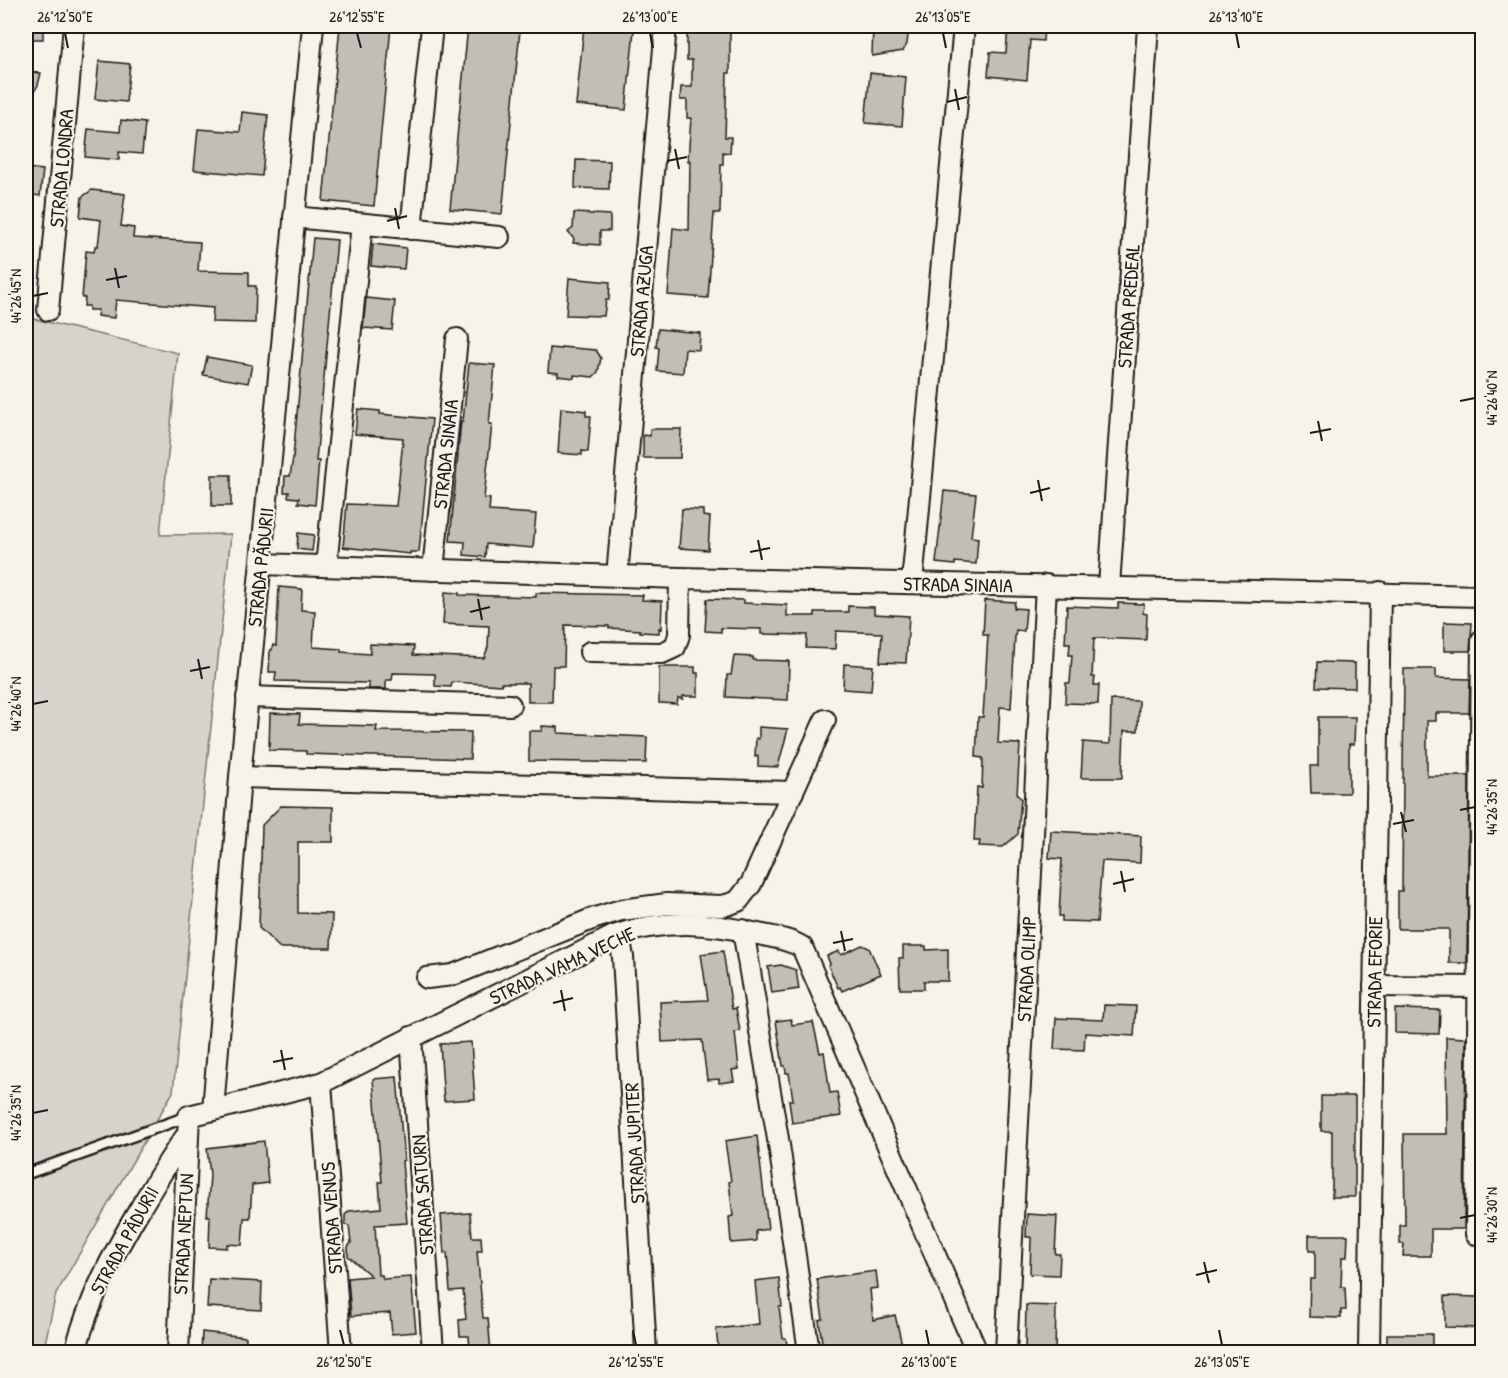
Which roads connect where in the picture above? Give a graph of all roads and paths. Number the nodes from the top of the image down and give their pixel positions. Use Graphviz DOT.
graph roads {
  1 [pos="74,26"];
  2 [pos="313,26"];
  3 [pos="432,26"];
  4 [pos="666,26"];
  5 [pos="964,26"];
  6 [pos="1148,26"];
  7 [pos="294,218"];
  8 [pos="362,224"];
  9 [pos="411,229"];
  10 [pos="499,237"];
  11 [pos="48,310"];
  12 [pos="458,339"];
  13 [pos="261,564"];
  14 [pos="326,566"];
  15 [pos="433,570"];
  16 [pos="617,576"];
  17 [pos="681,578"];
  18 [pos="912,583"];
  19 [pos="1046,585"];
  20 [pos="1109,586"];
  21 [pos="1380,592"];
  22 [pos="1482,596"];
  23 [pos="1482,640"];
  24 [pos="590,652"];
  25 [pos="248,697"];
  26 [pos="510,705"];
  27 [pos="825,720"];
  28 [pos="240,777"];
  29 [pos="793,792"];
  30 [pos="743,930"];
  31 [pos="614,936"];
  32 [pos="427,978"];
  33 [pos="1374,986"];
  34 [pos="1478,987"];
  35 [pos="411,1037"];
  36 [pos="321,1083"];
  37 [pos="213,1110"];
  38 [pos="188,1125"];
  39 [pos="26,1174"];
  40 [pos="1476,1234"];
  41 [pos="75,1353"];
  42 [pos="178,1353"];
  43 [pos="341,1353"];
  44 [pos="433,1353"];
  45 [pos="646,1353"];
  46 [pos="809,1353"];
  47 [pos="977,1353"];
  48 [pos="1006,1353"];
  49 [pos="1369,1353"];
  1 -- 11 [label="street, STRADA LONDRA"];
  2 -- 7 [label="street, STRADA PĂDURII"];
  3 -- 9 [label="street"];
  4 -- 16 [label="street, STRADA AZUGA"];
  5 -- 18 [label="street"];
  6 -- 20 [label="street, STRADA PREDEAL"];
  7 -- 8 [label="street"];
  7 -- 13 [label="street, STRADA PĂDURII"];
  8 -- 9 [label="street"];
  8 -- 14 [label="street"];
  9 -- 10 [label="street"];
  12 -- 15 [label="street, STRADA SINAIA"];
  13 -- 14 [label="street, STRADA SINAIA"];
  13 -- 25 [label="street, STRADA PĂDURII"];
  14 -- 15 [label="street, STRADA SINAIA"];
  15 -- 16 [label="street, STRADA SINAIA"];
  16 -- 17 [label="street, STRADA SINAIA"];
  17 -- 18 [label="street, STRADA SINAIA"];
  17 -- 24 [label="street"];
  18 -- 19 [label="street, STRADA SINAIA"];
  19 -- 20 [label="street, STRADA SINAIA"];
  19 -- 48 [label="street, STRADA OLIMP"];
  20 -- 21 [label="street, STRADA SINAIA"];
  21 -- 22 [label="street, STRADA SINAIA"];
  21 -- 33 [label="street, STRADA EFORIE"];
  23 -- 34 [label="street"];
  25 -- 26 [label="street"];
  25 -- 28 [label="street, STRADA PĂDURII"];
  27 -- 29 [label="street"];
  28 -- 29 [label="street"];
  28 -- 37 [label="street, STRADA PĂDURII"];
  29 -- 32 [label="street"];
  30 -- 31 [label="street, STRADA VAMA VECHE"];
  30 -- 46 [label="street"];
  30 -- 47 [label="street, STRADA VAMA VECHE"];
  31 -- 35 [label="street, STRADA VAMA VECHE"];
  31 -- 45 [label="street, STRADA JUPITER"];
  33 -- 34 [label="street"];
  33 -- 49 [label="street, STRADA EFORIE"];
  34 -- 40 [label="street"];
  35 -- 36 [label="street, STRADA VAMA VECHE"];
  35 -- 44 [label="street, STRADA SATURN"];
  36 -- 37 [label="street, STRADA VAMA VECHE"];
  36 -- 43 [label="street, STRADA VENUS"];
  37 -- 38 [label="street, STRADA VAMA VECHE"];
  38 -- 39 [label="lane"];
  38 -- 41 [label="street, STRADA PĂDURII"];
  38 -- 42 [label="street, STRADA NEPTUN"];
}
